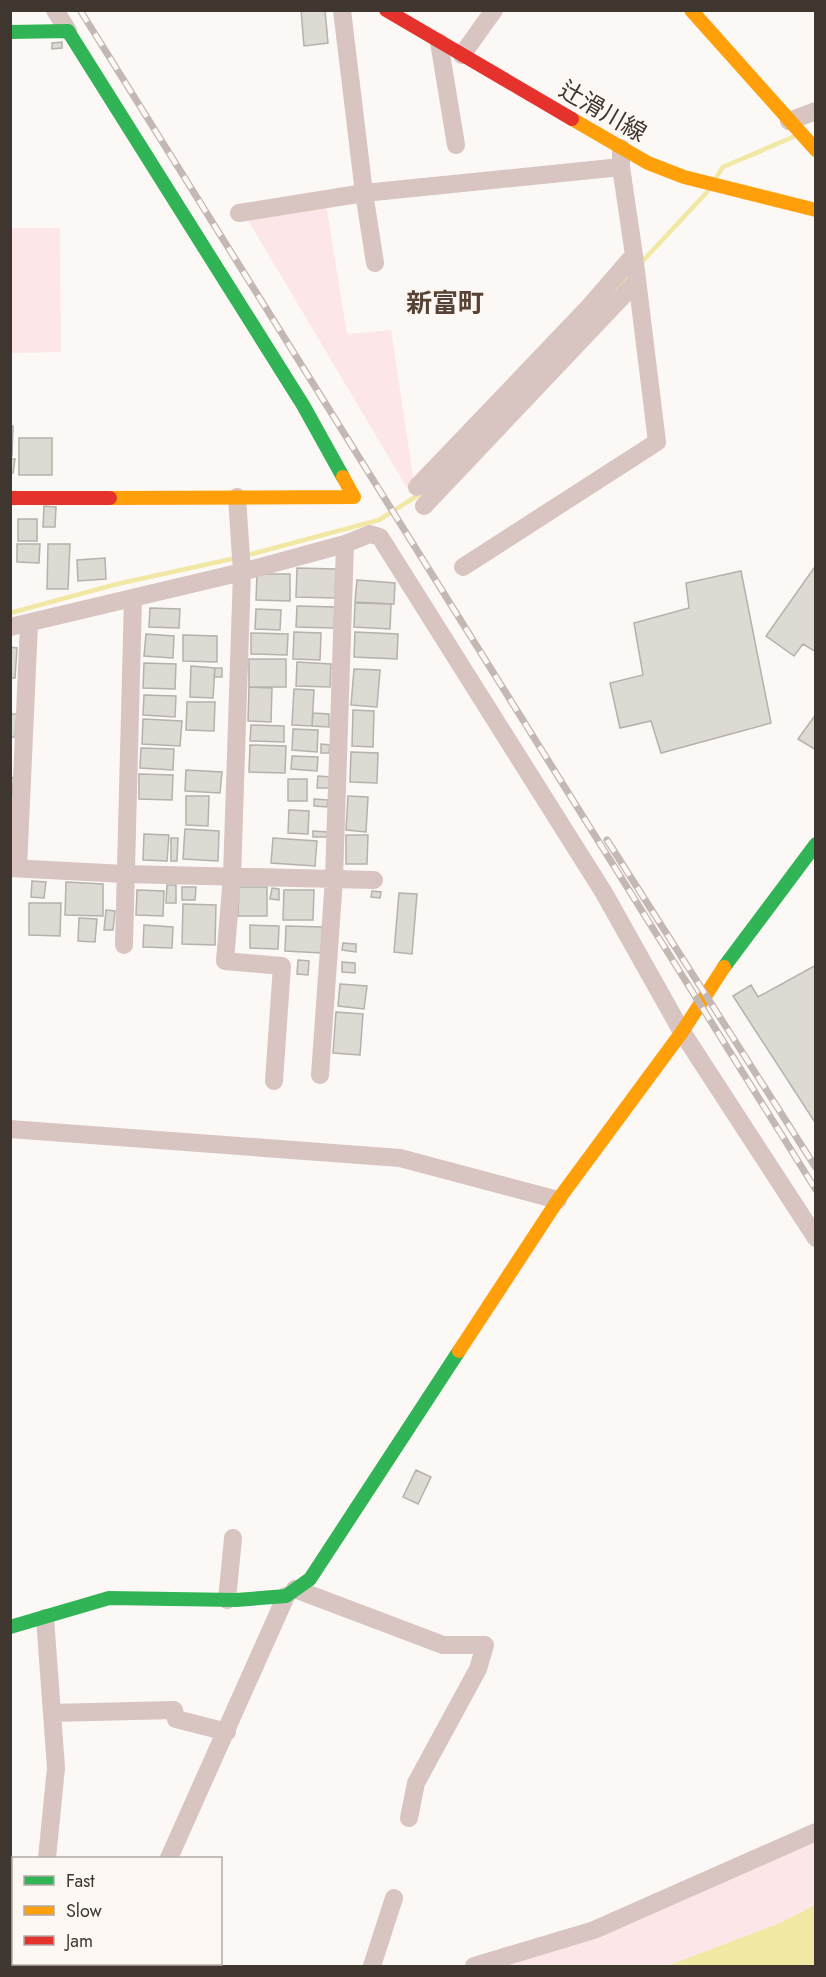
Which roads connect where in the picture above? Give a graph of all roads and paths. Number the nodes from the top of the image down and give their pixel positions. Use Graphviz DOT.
graph roads {
  1 [pos="55,10"];
  2 [pos="342,10"];
  3 [pos="386,10"];
  4 [pos="494,10"];
  5 [pos="691,10"];
  6 [pos="68,31"];
  7 [pos="10,32"];
  8 [pos="440,42"];
  9 [pos="462,55"];
  10 [pos="816,111"];
  11 [pos="789,121"];
  12 [pos="456,145"];
  13 [pos="621,148"];
  14 [pos="816,150"];
  15 [pos="621,167"];
  16 [pos="364,193"];
  17 [pos="816,210"];
  18 [pos="239,213"];
  19 [pos="634,255"];
  20 [pos="375,263"];
  21 [pos="638,281"];
  22 [pos="417,487"];
  23 [pos="237,497"];
  24 [pos="10,498"];
  25 [pos="424,506"];
  26 [pos="345,543"];
  27 [pos="463,567"];
  28 [pos="242,572"];
  29 [pos="133,599"];
  30 [pos="29,624"];
  31 [pos="10,627"];
  32 [pos="816,844"];
  33 [pos="14,868"];
  34 [pos="125,874"];
  35 [pos="232,876"];
  36 [pos="334,879"];
  37 [pos="374,880"];
  38 [pos="124,945"];
  39 [pos="682,1032"];
  40 [pos="320,1075"];
  41 [pos="274,1081"];
  42 [pos="10,1129"];
  43 [pos="558,1200"];
  44 [pos="816,1238"];
  45 [pos="233,1538"];
  46 [pos="290,1593"];
  47 [pos="227,1600"];
  48 [pos="45,1618"];
  49 [pos="10,1627"];
  50 [pos="52,1713"];
  51 [pos="227,1732"];
  52 [pos="409,1818"];
  53 [pos="816,1832"];
  54 [pos="47,1857"];
  55 [pos="169,1857"];
  56 [pos="394,1898"];
  57 [pos="372,1966"];
  58 [pos="474,1966"];
  1 -- 6 [label="street"];
  2 -- 16 [label="street"];
  3 -- 8 [label="street, 辻滑川線"];
  4 -- 9 [label="street"];
  5 -- 11 [label="street"];
  6 -- 7 [label="street"];
  6 -- 23 [label="street"];
  8 -- 9 [label="street, 辻滑川線"];
  8 -- 12 [label="street"];
  9 -- 13 [label="street, 辻滑川線"];
  10 -- 11 [label="street"];
  11 -- 14 [label="street"];
  13 -- 15 [label="street"];
  13 -- 17 [label="street, 辻滑川線"];
  15 -- 16 [label="street"];
  15 -- 19 [label="street"];
  16 -- 18 [label="street"];
  16 -- 20 [label="street"];
  19 -- 21 [label="street"];
  19 -- 22 [label="street"];
  21 -- 25 [label="street"];
  21 -- 27 [label="street"];
  23 -- 24 [label="street"];
  23 -- 28 [label="street"];
  26 -- 28 [label="street"];
  26 -- 36 [label="street"];
  26 -- 39 [label="street"];
  28 -- 29 [label="street"];
  28 -- 35 [label="street"];
  29 -- 30 [label="street"];
  29 -- 34 [label="street"];
  30 -- 31 [label="street"];
  30 -- 33 [label="street"];
  32 -- 39 [label="street"];
  33 -- 34 [label="street"];
  34 -- 35 [label="street"];
  34 -- 38 [label="street"];
  35 -- 36 [label="street"];
  35 -- 41 [label="street"];
  36 -- 37 [label="street"];
  36 -- 40 [label="street"];
  39 -- 43 [label="street"];
  39 -- 44 [label="street"];
  42 -- 43 [label="street"];
  43 -- 46 [label="street"];
  45 -- 47 [label="street"];
  46 -- 47 [label="street"];
  46 -- 51 [label="street"];
  46 -- 52 [label="street"];
  47 -- 48 [label="street"];
  48 -- 49 [label="street"];
  48 -- 50 [label="street"];
  50 -- 51 [label="street"];
  50 -- 54 [label="street"];
  51 -- 55 [label="street"];
  53 -- 58 [label="street"];
  56 -- 57 [label="street"];
}
